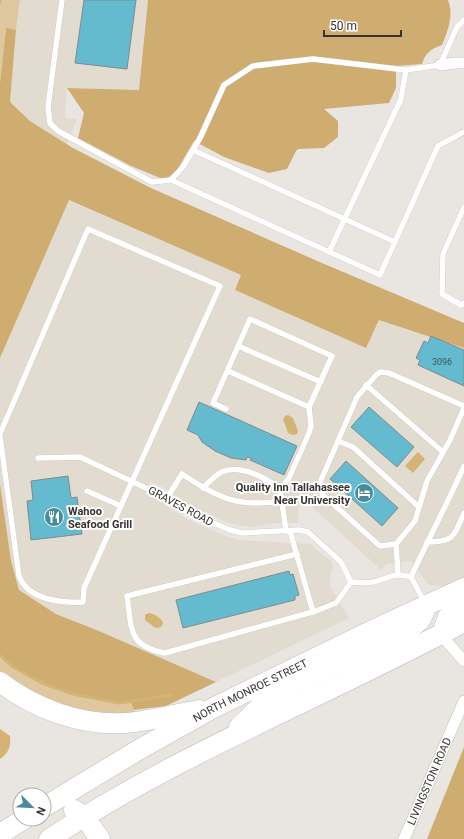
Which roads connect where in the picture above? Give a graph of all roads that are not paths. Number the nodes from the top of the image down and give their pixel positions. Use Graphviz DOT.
graph roads {
  1 [pos="62,0"];
  2 [pos="464,20"];
  3 [pos="464,64"];
  4 [pos="440,65"];
  5 [pos="406,70"];
  6 [pos="464,132"];
  7 [pos="193,150"];
  8 [pos="171,180"];
  9 [pos="464,207"];
  10 [pos="345,219"];
  11 [pos="395,242"];
  12 [pos="329,252"];
  13 [pos="464,303"];
  14 [pos="238,346"];
  15 [pos="228,371"];
  16 [pos="321,382"];
  17 [pos="366,385"];
  18 [pos="309,407"];
  19 [pos="464,407"];
  20 [pos="226,409"];
  21 [pos="0,435"];
  22 [pos="338,441"];
  23 [pos="443,452"];
  24 [pos="38,458"];
  25 [pos="464,466"];
  26 [pos="132,481"];
  27 [pos="203,488"];
  28 [pos="280,489"];
  29 [pos="87,490"];
  30 [pos="167,498"];
  31 [pos="282,501"];
  32 [pos="121,506"];
  33 [pos="419,507"];
  34 [pos="464,513"];
  35 [pos="288,531"];
  36 [pos="427,542"];
  37 [pos="396,544"];
  38 [pos="297,554"];
  39 [pos="398,574"];
  40 [pos="411,577"];
  41 [pos="351,582"];
  42 [pos="464,588"];
  43 [pos="426,606"];
  44 [pos="464,607"];
  45 [pos="313,612"];
  46 [pos="464,622"];
  47 [pos="441,635"];
  48 [pos="464,660"];
  49 [pos="0,682"];
  50 [pos="464,701"];
  51 [pos="214,707"];
  52 [pos="225,740"];
  53 [pos="52,802"];
  54 [pos="52,805"];
  55 [pos="84,816"];
  56 [pos="12,826"];
  57 [pos="0,834"];
  58 [pos="49,839"];
  59 [pos="100,839"];
  60 [pos="404,839"];
  1 -- 8 [label="lane"];
  2 -- 4 [label="lane"];
  3 -- 4 [label="street"];
  4 -- 5 [label="lane"];
  5 -- 7 [label="lane"];
  5 -- 10 [label="lane"];
  6 -- 11 [label="lane"];
  7 -- 8 [label="lane"];
  7 -- 10 [label="lane"];
  8 -- 12 [label="lane"];
  9 -- 13 [label="lane"];
  10 -- 11 [label="lane"];
  10 -- 12 [label="lane"];
  11 -- 12 [label="lane"];
  14 -- 15 [label="lane"];
  14 -- 16 [label="lane"];
  14 -- 16 [label="lane"];
  15 -- 18 [label="lane"];
  15 -- 20 [label="lane"];
  16 -- 18 [label="lane"];
  17 -- 19 [label="lane"];
  17 -- 22 [label="lane"];
  17 -- 23 [label="lane"];
  18 -- 28 [label="lane"];
  19 -- 23 [label="lane"];
  21 -- 26 [label="lane"];
  21 -- 32 [label="lane"];
  22 -- 33 [label="lane"];
  22 -- 37 [label="lane"];
  23 -- 33 [label="lane"];
  24 -- 26 [label="lane, GRAVES ROAD"];
  25 -- 36 [label="lane"];
  26 -- 30 [label="lane, GRAVES ROAD"];
  26 -- 32 [label="lane"];
  27 -- 28 [label="lane"];
  27 -- 30 [label="lane"];
  27 -- 31 [label="lane"];
  28 -- 31 [label="lane"];
  29 -- 32 [label="lane"];
  30 -- 35 [label="lane, GRAVES ROAD"];
  31 -- 35 [label="lane"];
  33 -- 37 [label="lane"];
  34 -- 36 [label="lane"];
  35 -- 38 [label="lane"];
  35 -- 41 [label="lane, GRAVES ROAD"];
  36 -- 40 [label="lane"];
  37 -- 39 [label="lane"];
  38 -- 45 [label="lane"];
  38 -- 45 [label="lane"];
  39 -- 40 [label="lane"];
  39 -- 41 [label="lane"];
  40 -- 43 [label="lane"];
  41 -- 45 [label="lane"];
  42 -- 43 [label="highway, NORTH MONROE STREET"];
  43 -- 51 [label="highway, NORTH MONROE STREET"];
  43 -- 52 [label="highway"];
  44 -- 47 [label="highway"];
  46 -- 47 [label="highway"];
  47 -- 48 [label="street"];
  47 -- 52 [label="highway"];
  49 -- 51 [label="highway"];
  50 -- 60 [label="street, LIVINGSTON ROAD"];
  51 -- 53 [label="highway, NORTH MONROE STREET"];
  52 -- 55 [label="highway"];
  54 -- 55 [label="highway"];
  55 -- 58 [label="highway"];
  55 -- 59 [label="highway"];
  56 -- 57 [label="highway"];
}
